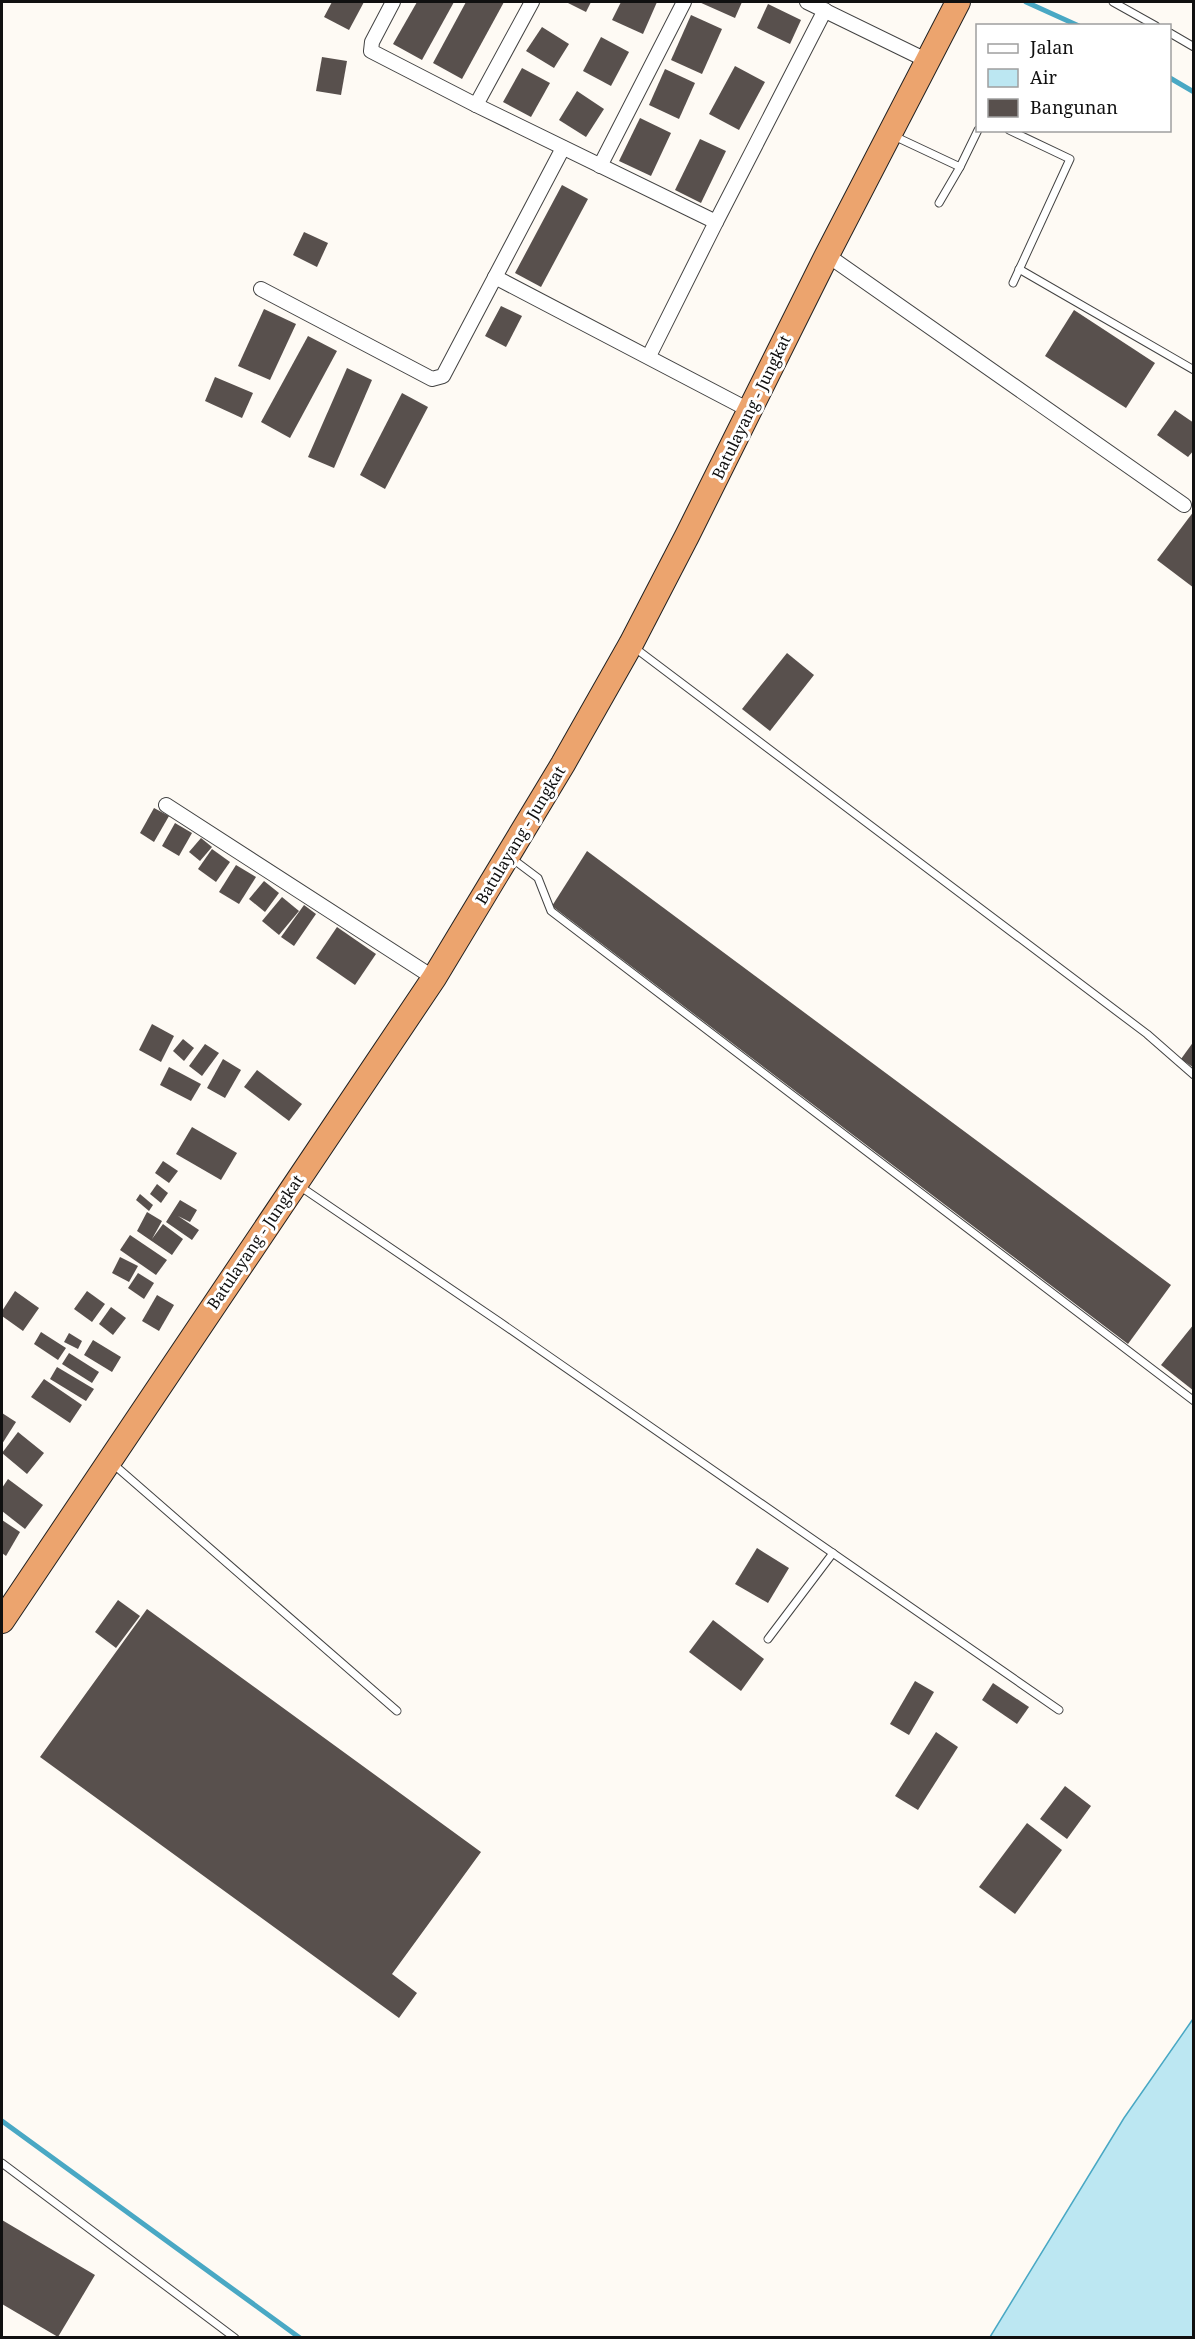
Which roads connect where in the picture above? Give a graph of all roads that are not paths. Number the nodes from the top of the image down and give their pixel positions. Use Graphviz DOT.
graph roads {
  1 [pos="393,2"];
  2 [pos="532,2"];
  3 [pos="684,2"];
  4 [pos="807,2"];
  5 [pos="958,2"];
  6 [pos="1113,2"];
  7 [pos="825,10"];
  8 [pos="1152,24"];
  9 [pos="1171,34"];
  10 [pos="1194,46"];
  11 [pos="926,60"];
  12 [pos="476,105"];
  13 [pos="977,132"];
  14 [pos="1013,132"];
  15 [pos="889,134"];
  16 [pos="564,148"];
  17 [pos="600,166"];
  18 [pos="960,167"];
  19 [pos="939,203"];
  20 [pos="716,222"];
  21 [pos="827,255"];
  22 [pos="1019,269"];
  23 [pos="495,277"];
  24 [pos="1013,283"];
  25 [pos="261,289"];
  26 [pos="649,356"];
  27 [pos="1194,370"];
  28 [pos="749,410"];
  29 [pos="1184,506"];
  30 [pos="631,644"];
  31 [pos="166,805"];
  32 [pos="506,859"];
  33 [pos="434,978"];
  34 [pos="1194,1075"];
  35 [pos="294,1183"];
  36 [pos="1194,1401"];
  37 [pos="108,1460"];
  38 [pos="833,1553"];
  39 [pos="2,1621"];
  40 [pos="768,1639"];
  41 [pos="1059,1710"];
  42 [pos="397,1711"];
  43 [pos="2,2163"];
  44 [pos="235,2337"];
  1 -- 12 [label="street"];
  2 -- 12 [label="street"];
  3 -- 17 [label="street"];
  4 -- 7 [label="street"];
  5 -- 11 [label="highway, Batulayang - Jungkat"];
  6 -- 8 [label="lane"];
  7 -- 11 [label="street"];
  7 -- 20 [label="street"];
  9 -- 10 [label="lane"];
  11 -- 15 [label="highway, Batulayang - Jungkat"];
  12 -- 16 [label="street"];
  13 -- 18 [label="lane"];
  14 -- 22 [label="lane"];
  15 -- 18 [label="lane"];
  15 -- 21 [label="highway, Batulayang - Jungkat"];
  16 -- 17 [label="street"];
  16 -- 23 [label="street"];
  17 -- 20 [label="street"];
  18 -- 19 [label="lane"];
  20 -- 26 [label="street"];
  21 -- 28 [label="highway, Batulayang - Jungkat"];
  21 -- 29 [label="street"];
  22 -- 24 [label="lane"];
  22 -- 27 [label="lane"];
  23 -- 25 [label="street"];
  23 -- 26 [label="street"];
  26 -- 28 [label="street"];
  28 -- 30 [label="highway, Batulayang - Jungkat"];
  30 -- 32 [label="highway, Batulayang - Jungkat"];
  30 -- 34 [label="lane"];
  31 -- 33 [label="street"];
  32 -- 33 [label="highway, Batulayang - Jungkat"];
  32 -- 36 [label="lane"];
  33 -- 35 [label="highway, Batulayang - Jungkat"];
  35 -- 37 [label="highway, Batulayang - Jungkat"];
  35 -- 38 [label="lane"];
  37 -- 39 [label="highway, Batulayang - Jungkat"];
  37 -- 42 [label="lane"];
  38 -- 40 [label="lane"];
  38 -- 41 [label="lane"];
  43 -- 44 [label="lane"];
}
